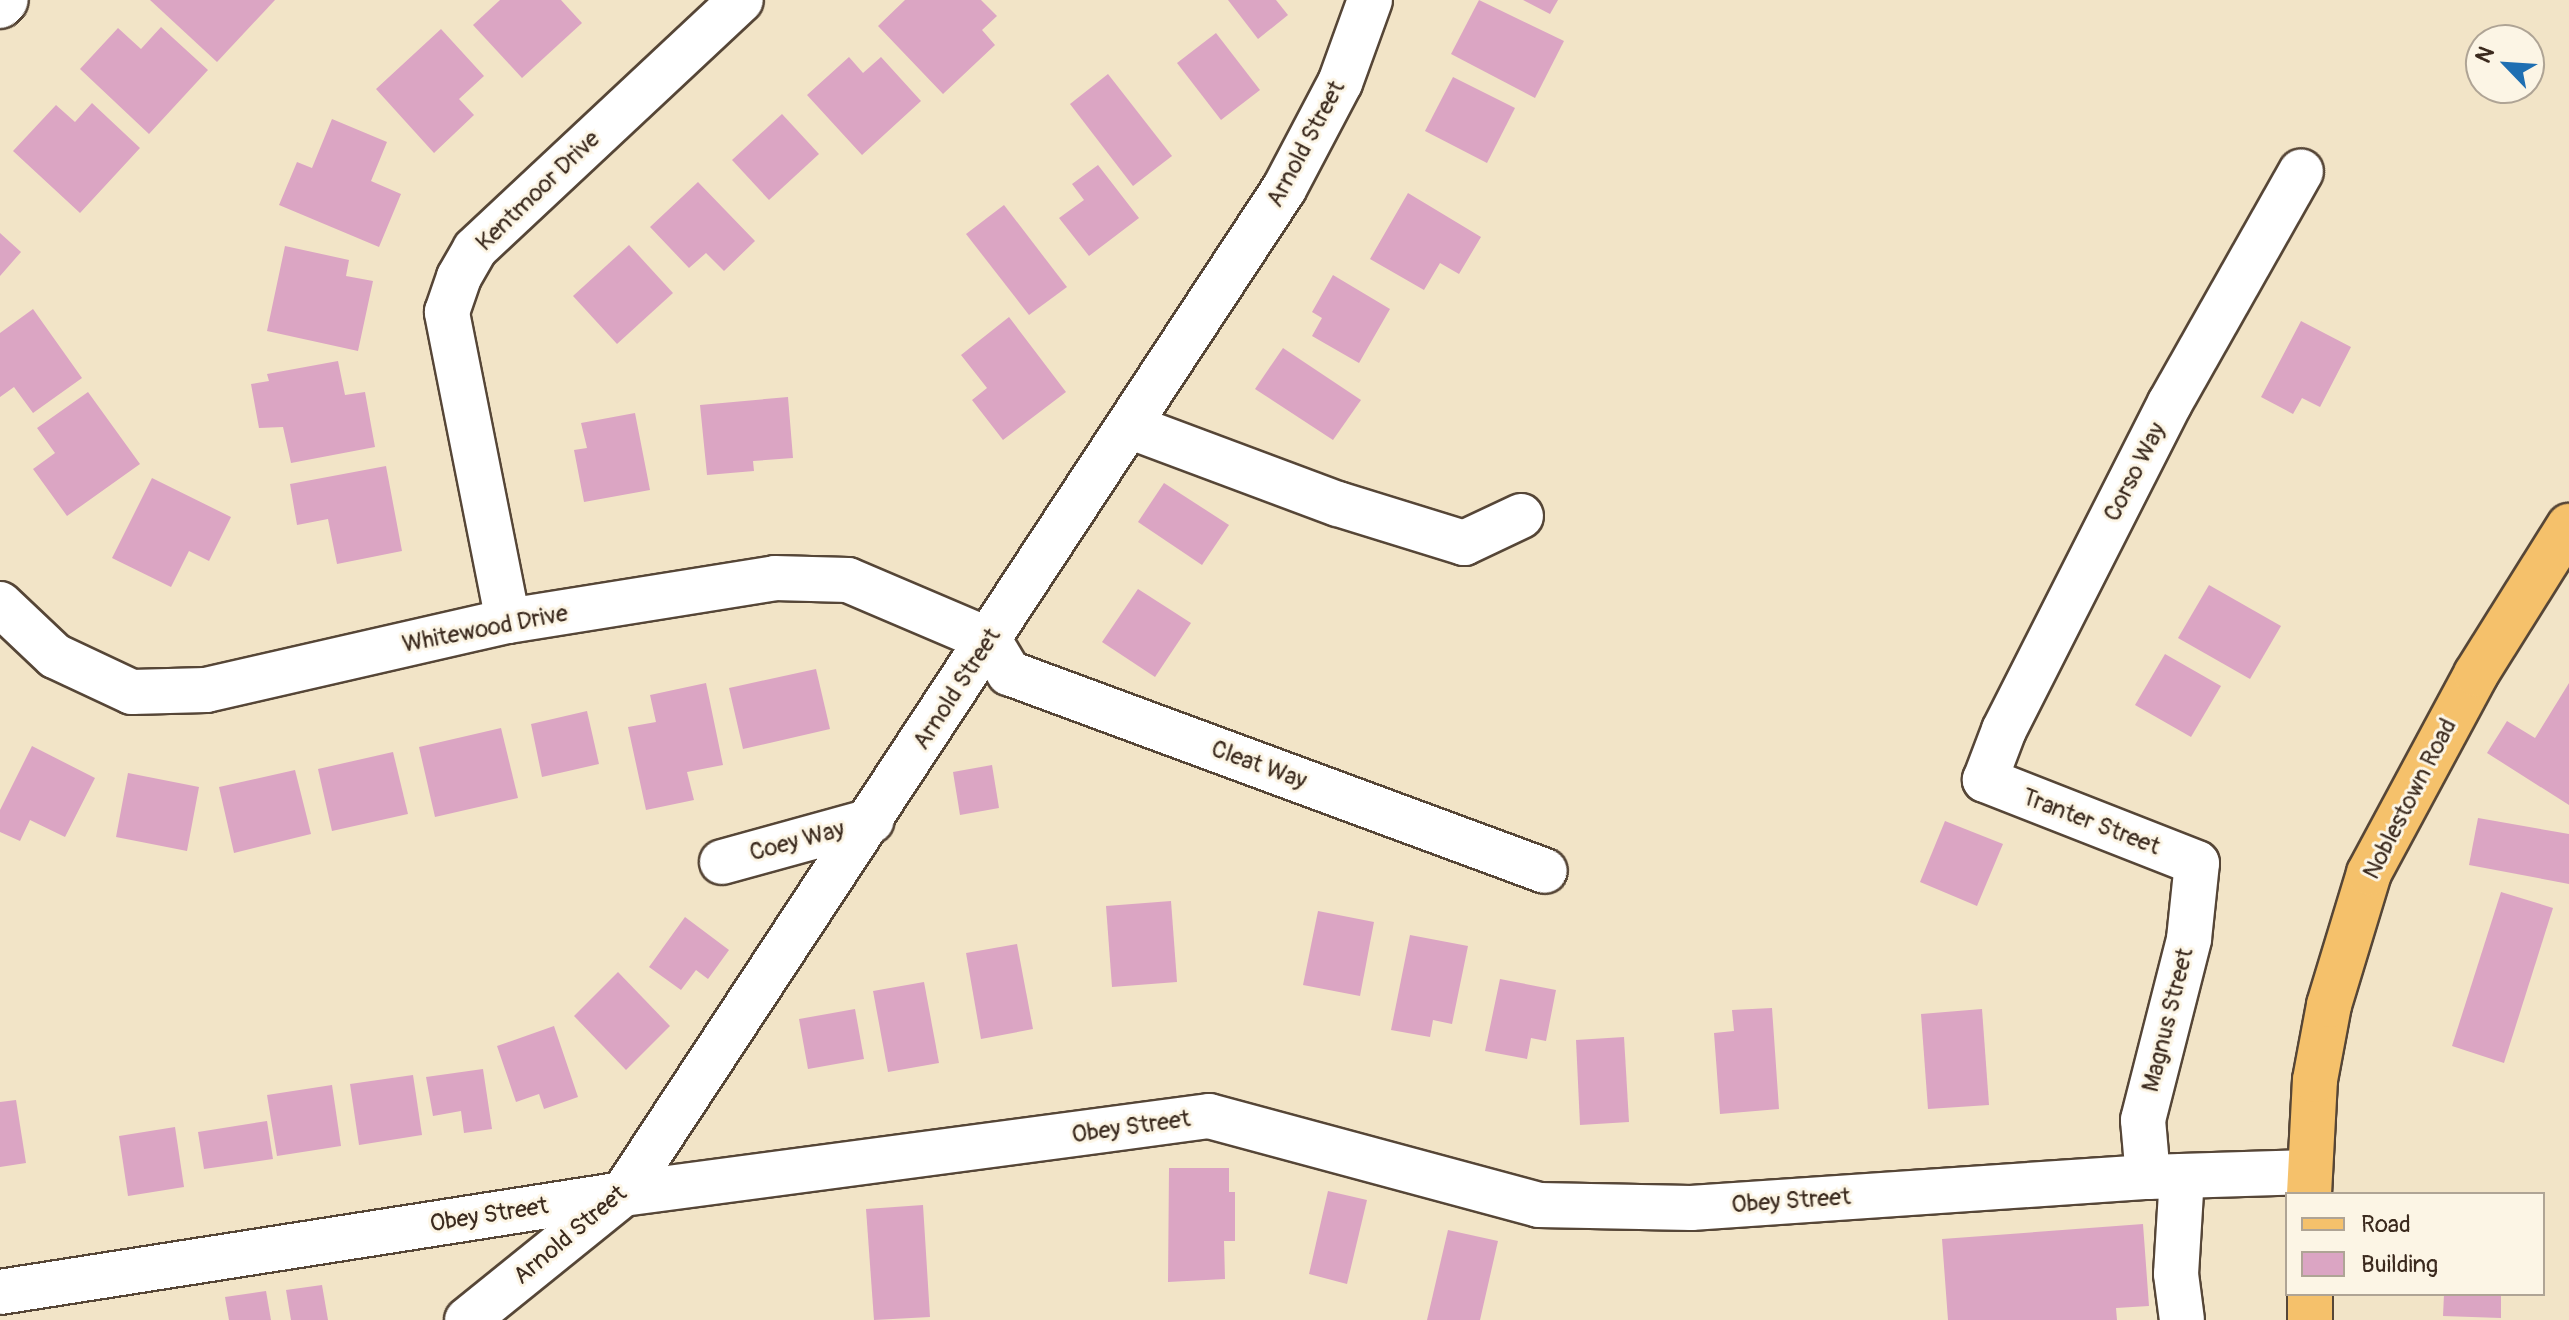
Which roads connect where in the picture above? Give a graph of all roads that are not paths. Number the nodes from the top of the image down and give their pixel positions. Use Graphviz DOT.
graph roads {
  1 [pos="6,0"];
  2 [pos="741,0"];
  3 [pos="1370,0"];
  4 [pos="0,6"];
  5 [pos="2301,171"];
  6 [pos="1129,426"];
  7 [pos="1521,516"];
  8 [pos="2569,526"];
  9 [pos="0,604"];
  10 [pos="508,621"];
  11 [pos="989,640"];
  12 [pos="1985,780"];
  13 [pos="871,821"];
  14 [pos="722,862"];
  15 [pos="2197,863"];
  16 [pos="1545,871"];
  17 [pos="2165,1176"];
  18 [pos="2309,1183"];
  19 [pos="623,1194"];
  20 [pos="0,1292"];
  21 [pos="2310,1296"];
  22 [pos="467,1320"];
  23 [pos="2182,1320"];
  24 [pos="2310,1320"];
  1 -- 4 [label="street"];
  2 -- 10 [label="street, Kentmoor Drive"];
  3 -- 6 [label="street, Arnold Street"];
  5 -- 12 [label="street, Corso Way"];
  6 -- 7 [label="street"];
  6 -- 11 [label="street, Arnold Street"];
  8 -- 18 [label="main road, Noblestown Road"];
  9 -- 10 [label="street, Whitewood Drive"];
  10 -- 11 [label="street, Whitewood Drive"];
  11 -- 13 [label="street, Arnold Street"];
  11 -- 16 [label="street, Cleat Way"];
  12 -- 15 [label="street, Tranter Street"];
  13 -- 14 [label="street, Coey Way"];
  13 -- 19 [label="street, Arnold Street"];
  15 -- 17 [label="street, Magnus Street"];
  17 -- 18 [label="street, Obey Street"];
  17 -- 19 [label="street, Obey Street"];
  17 -- 23 [label="street, Magnus Street"];
  19 -- 20 [label="street, Obey Street"];
  19 -- 22 [label="street, Arnold Street"];
  21 -- 24 [label="main road"];
}
